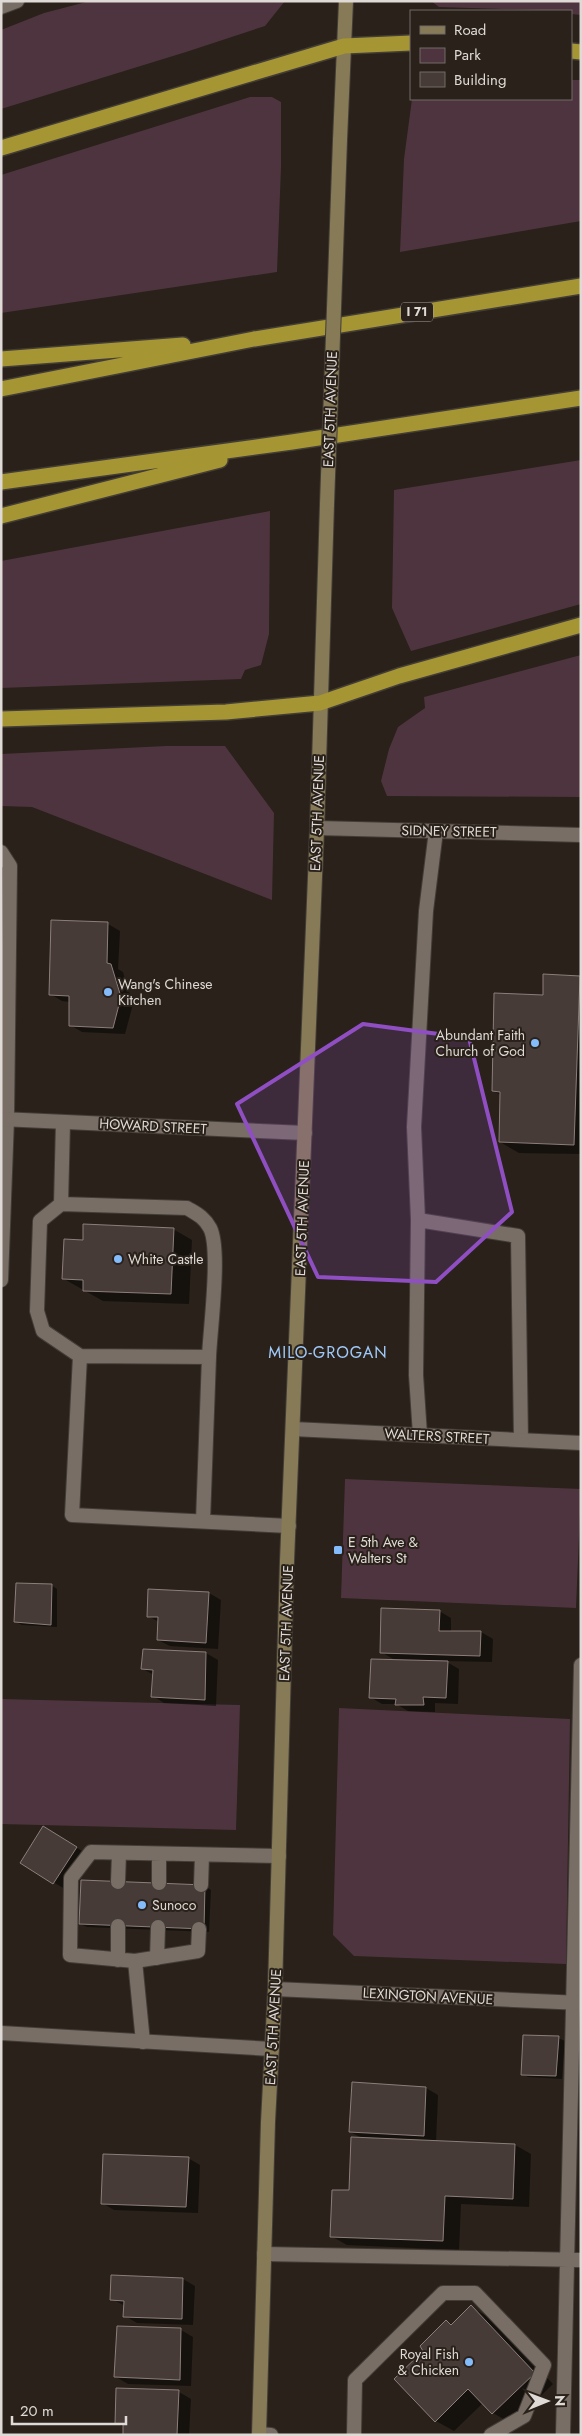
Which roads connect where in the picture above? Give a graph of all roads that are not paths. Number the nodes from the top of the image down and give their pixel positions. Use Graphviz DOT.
graph roads {
  1 [pos="17,1"];
  2 [pos="346,1"];
  3 [pos="1,7"];
  4 [pos="410,43"];
  5 [pos="344,46"];
  6 [pos="1,148"];
  7 [pos="581,286"];
  8 [pos="254,339"];
  9 [pos="1,359"];
  10 [pos="1,389"];
  11 [pos="581,398"];
  12 [pos="292,442"];
  13 [pos="1,482"];
  14 [pos="1,516"];
  15 [pos="581,625"];
  16 [pos="320,704"];
  17 [pos="1,719"];
  18 [pos="317,828"];
  19 [pos="436,831"];
  20 [pos="581,834"];
  21 [pos="1,852"];
  22 [pos="4,1119"];
  23 [pos="63,1122"];
  24 [pos="305,1133"];
  25 [pos="61,1204"];
  26 [pos="418,1220"];
  27 [pos="1,1280"];
  28 [pos="80,1356"];
  29 [pos="209,1357"];
  30 [pos="293,1429"];
  31 [pos="420,1435"];
  32 [pos="521,1440"];
  33 [pos="581,1443"];
  34 [pos="203,1521"];
  35 [pos="288,1526"];
  36 [pos="581,1665"];
  37 [pos="580,1724"];
  38 [pos="118,1853"];
  39 [pos="159,1854"];
  40 [pos="202,1855"];
  41 [pos="279,1856"];
  42 [pos="118,1882"];
  43 [pos="159,1883"];
  44 [pos="201,1884"];
  45 [pos="118,1926"];
  46 [pos="158,1927"];
  47 [pos="199,1929"];
  48 [pos="157,1958"];
  49 [pos="118,1960"];
  50 [pos="135,1961"];
  51 [pos="275,1989"];
  52 [pos="577,2003"];
  53 [pos="1,2033"];
  54 [pos="143,2042"];
  55 [pos="272,2049"];
  56 [pos="264,2254"];
  57 [pos="574,2260"];
  58 [pos="259,2435"];
  59 [pos="271,2435"];
  60 [pos="354,2435"];
  61 [pos="491,2435"];
  62 [pos="563,2435"];
  1 -- 3 [label="street"];
  2 -- 5 [label="main road, EAST 5TH AVENUE"];
  4 -- 5 [label="highway"];
  5 -- 6 [label="highway"];
  5 -- 16 [label="main road, EAST 5TH AVENUE, bridge"];
  7 -- 8 [label="highway, I 71"];
  8 -- 9 [label="highway"];
  8 -- 10 [label="highway, I 71"];
  11 -- 12 [label="highway"];
  12 -- 13 [label="highway"];
  12 -- 14 [label="highway"];
  15 -- 16 [label="highway"];
  16 -- 17 [label="highway"];
  16 -- 18 [label="main road, EAST 5TH AVENUE"];
  18 -- 19 [label="street, SIDNEY STREET"];
  18 -- 24 [label="main road, EAST 5TH AVENUE"];
  19 -- 20 [label="street, SIDNEY STREET"];
  19 -- 26 [label="street"];
  21 -- 22 [label="street"];
  22 -- 23 [label="street, HOWARD STREET"];
  22 -- 27 [label="street"];
  23 -- 24 [label="street, HOWARD STREET"];
  23 -- 25 [label="street"];
  24 -- 30 [label="main road, EAST 5TH AVENUE"];
  25 -- 28 [label="street"];
  25 -- 29 [label="street"];
  26 -- 31 [label="street"];
  26 -- 32 [label="street"];
  28 -- 29 [label="street"];
  28 -- 34 [label="street"];
  29 -- 34 [label="street"];
  30 -- 31 [label="street, WALTERS STREET"];
  30 -- 35 [label="main road, EAST 5TH AVENUE"];
  31 -- 32 [label="street, WALTERS STREET"];
  32 -- 33 [label="street, WALTERS STREET"];
  34 -- 35 [label="street"];
  35 -- 41 [label="main road, EAST 5TH AVENUE"];
  36 -- 37 [label="street"];
  37 -- 52 [label="street"];
  38 -- 39 [label="street"];
  38 -- 42 [label="street"];
  38 -- 49 [label="street"];
  39 -- 40 [label="street"];
  39 -- 43 [label="street"];
  40 -- 41 [label="street"];
  40 -- 44 [label="street"];
  41 -- 51 [label="main road, EAST 5TH AVENUE"];
  45 -- 49 [label="street"];
  46 -- 48 [label="street"];
  47 -- 48 [label="street"];
  48 -- 50 [label="street"];
  49 -- 50 [label="street"];
  50 -- 54 [label="street"];
  51 -- 52 [label="street, LEXINGTON AVENUE"];
  51 -- 55 [label="main road, EAST 5TH AVENUE"];
  52 -- 57 [label="street"];
  53 -- 54 [label="street"];
  54 -- 55 [label="street"];
  55 -- 56 [label="main road, EAST 5TH AVENUE"];
  56 -- 57 [label="street"];
  56 -- 58 [label="main road, EAST 5TH AVENUE"];
  57 -- 62 [label="street"];
  58 -- 59 [label="street"];
  60 -- 61 [label="street"];
}
